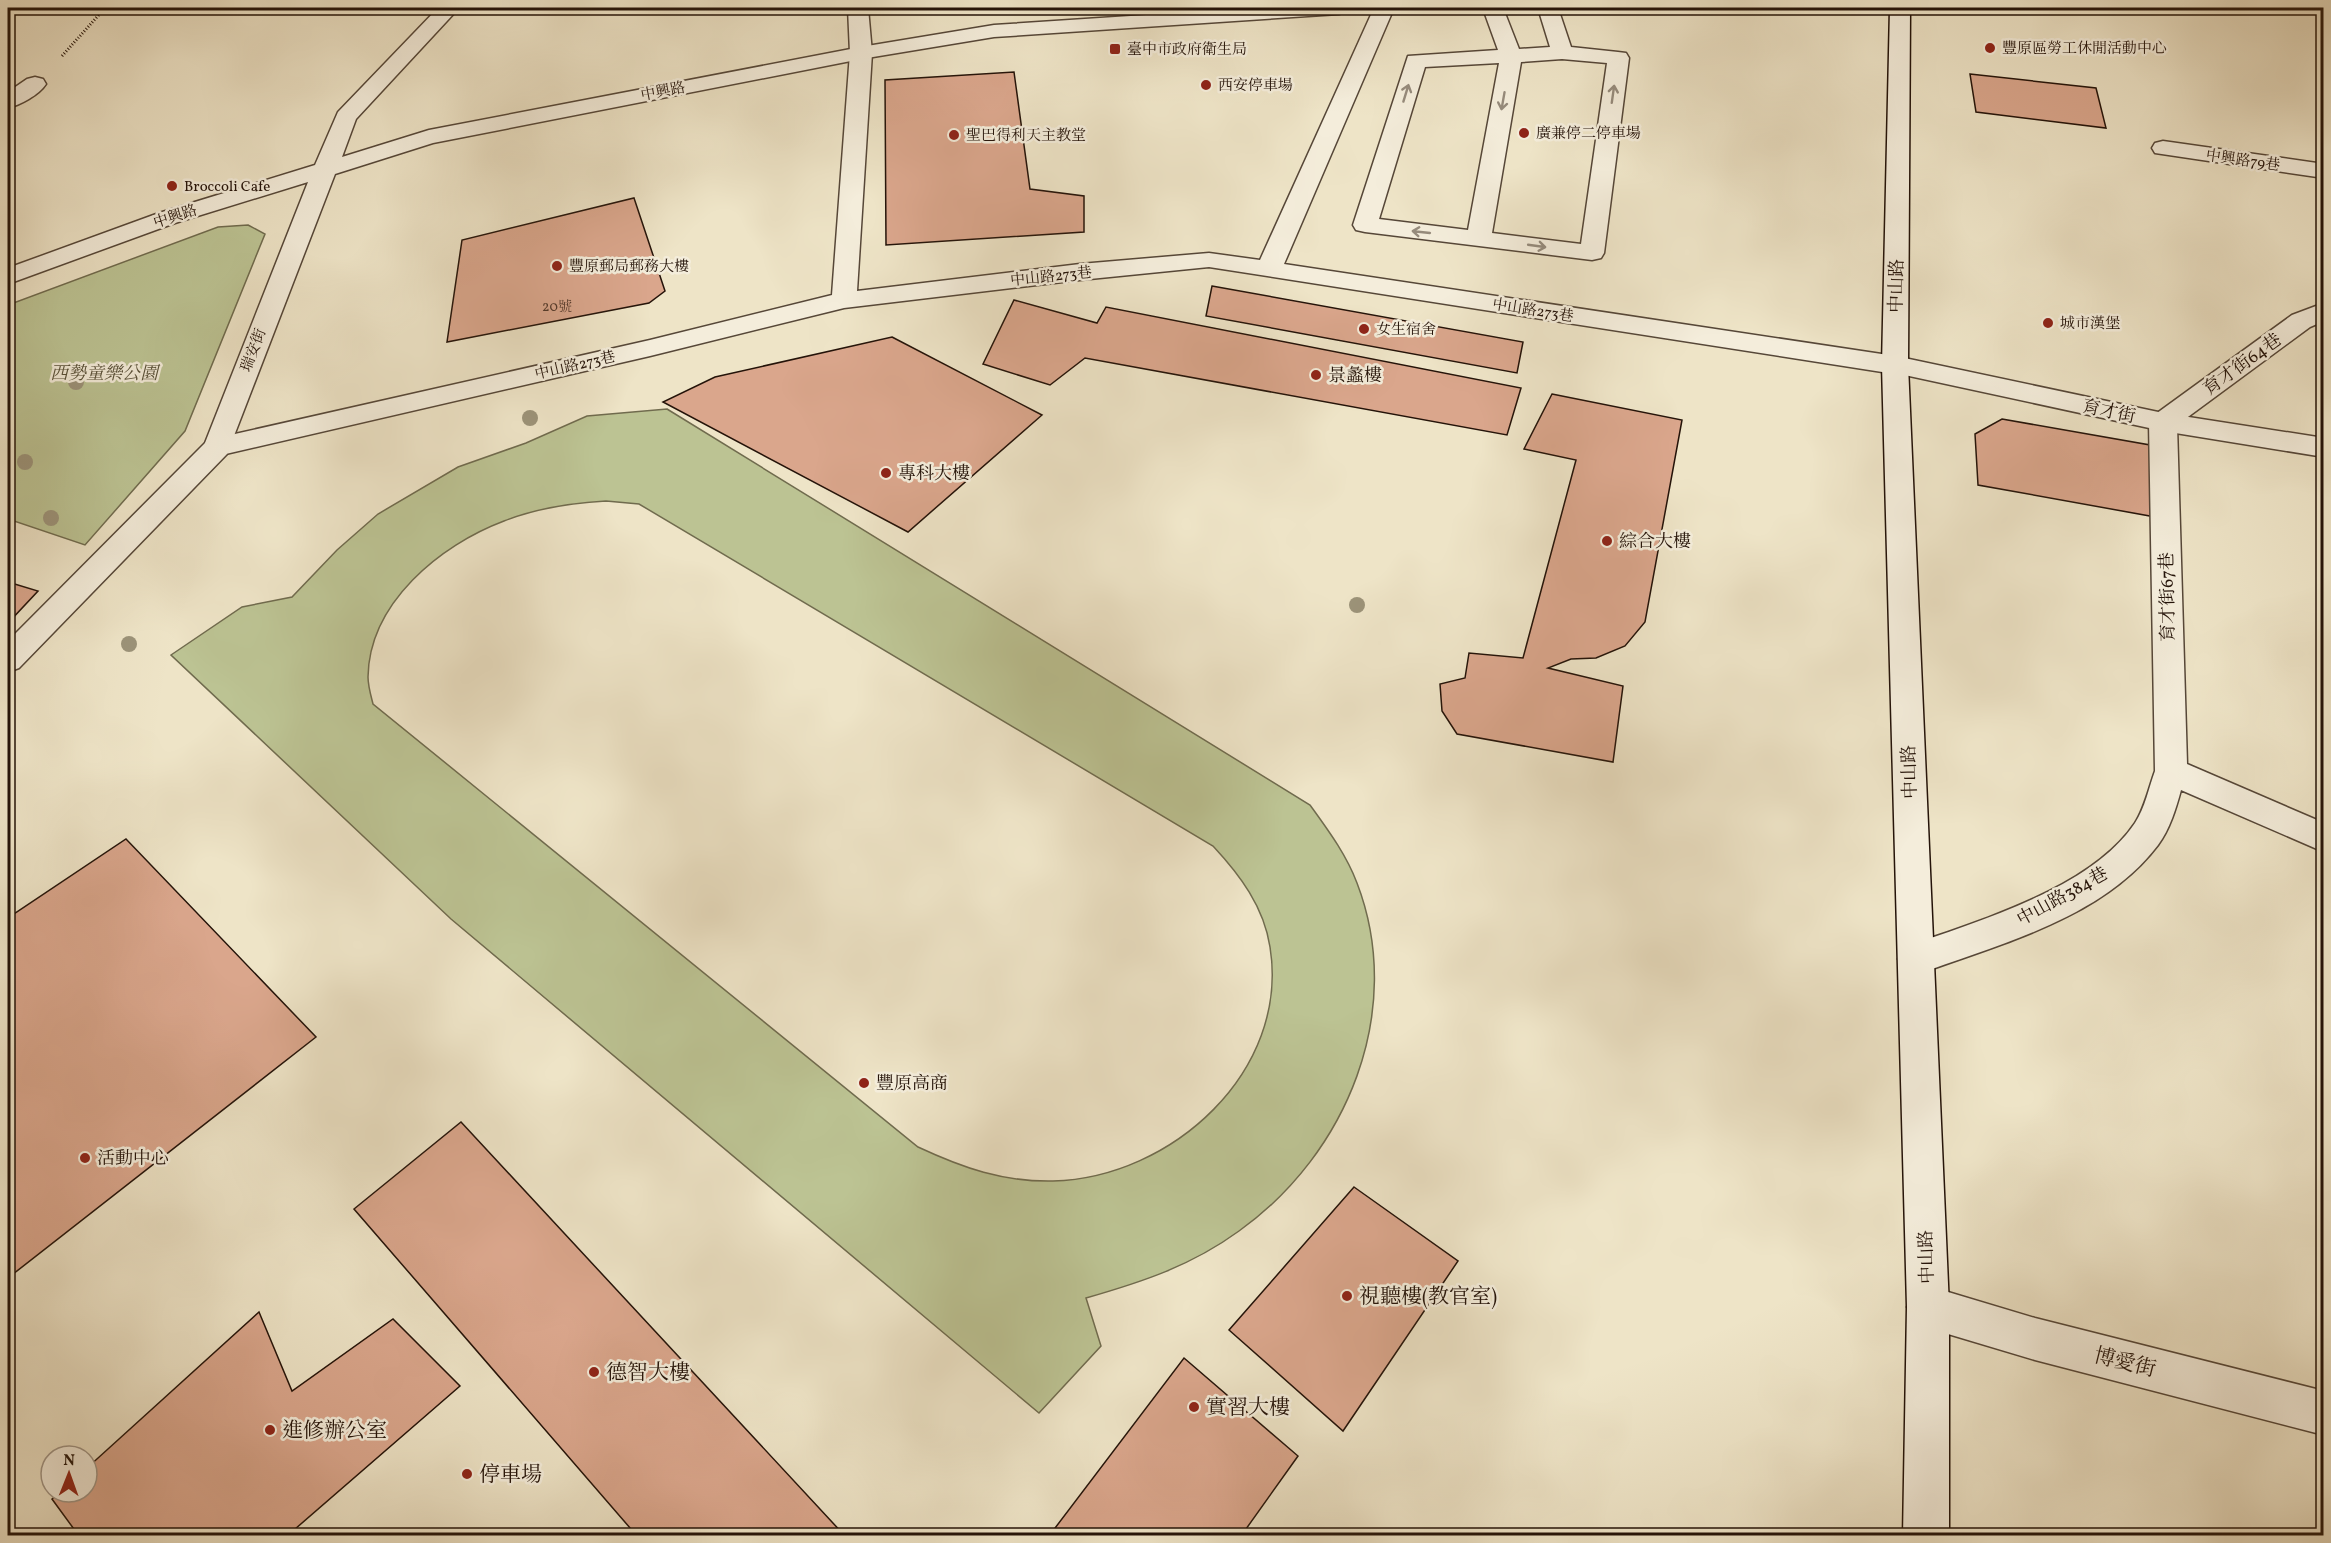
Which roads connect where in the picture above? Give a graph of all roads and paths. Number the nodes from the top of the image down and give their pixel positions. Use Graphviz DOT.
graph roads {
  1 [pos="105,8"];
  2 [pos="449,8"];
  3 [pos="858,8"];
  4 [pos="1339,8"];
  5 [pos="1384,8"];
  6 [pos="1489,8"];
  7 [pos="1548,8"];
  8 [pos="1900,8"];
  9 [pos="861,53"];
  10 [pos="1562,53"];
  11 [pos="1511,55"];
  12 [pos="34,84"];
  13 [pos="8,101"];
  14 [pos="2163,148"];
  15 [pos="327,168"];
  16 [pos="2324,171"];
  17 [pos="1479,238"];
  18 [pos="1269,269"];
  19 [pos="8,276"];
  20 [pos="844,300"];
  21 [pos="2324,311"];
  22 [pos="1895,365"];
  23 [pos="2163,422"];
  24 [pos="217,447"];
  25 [pos="2324,448"];
  26 [pos="8,660"];
  27 [pos="2171,771"];
  28 [pos="2324,838"];
  29 [pos="1916,959"];
  30 [pos="1928,1307"];
  31 [pos="2324,1413"];
  32 [pos="1926,1536"];
  1 -- 12 [label="path"];
  2 -- 15 [label="street, 瑞安街"];
  3 -- 9 [label="street"];
  4 -- 9 [label="street, 中興路"];
  5 -- 18 [label="street"];
  6 -- 11 [label="street"];
  7 -- 10 [label="street"];
  8 -- 22 [label="street, 中山路"];
  9 -- 15 [label="street, 中興路"];
  9 -- 20 [label="street"];
  10 -- 11 [label="street"];
  17 -- 10 [label="street, one-way"];
  11 -- 17 [label="street, one-way"];
  17 -- 11 [label="street, one-way"];
  12 -- 13 [label="street"];
  14 -- 16 [label="street, 中興路79巷"];
  15 -- 19 [label="street, 中興路"];
  15 -- 24 [label="street, 瑞安街"];
  18 -- 20 [label="street, 中山路273巷"];
  18 -- 22 [label="street, 中山路273巷"];
  20 -- 24 [label="street, 中山路273巷"];
  21 -- 23 [label="street, 育才街64巷"];
  22 -- 23 [label="street, 育才街"];
  22 -- 29 [label="street, 中山路"];
  23 -- 25 [label="street, 育才街"];
  23 -- 27 [label="street, 育才街67巷"];
  24 -- 26 [label="street, 瑞安街"];
  27 -- 28 [label="street"];
  27 -- 29 [label="street, 中山路384巷"];
  29 -- 30 [label="street, 中山路"];
  30 -- 31 [label="street, 博愛街"];
  30 -- 32 [label="street, 中山路"];
}
